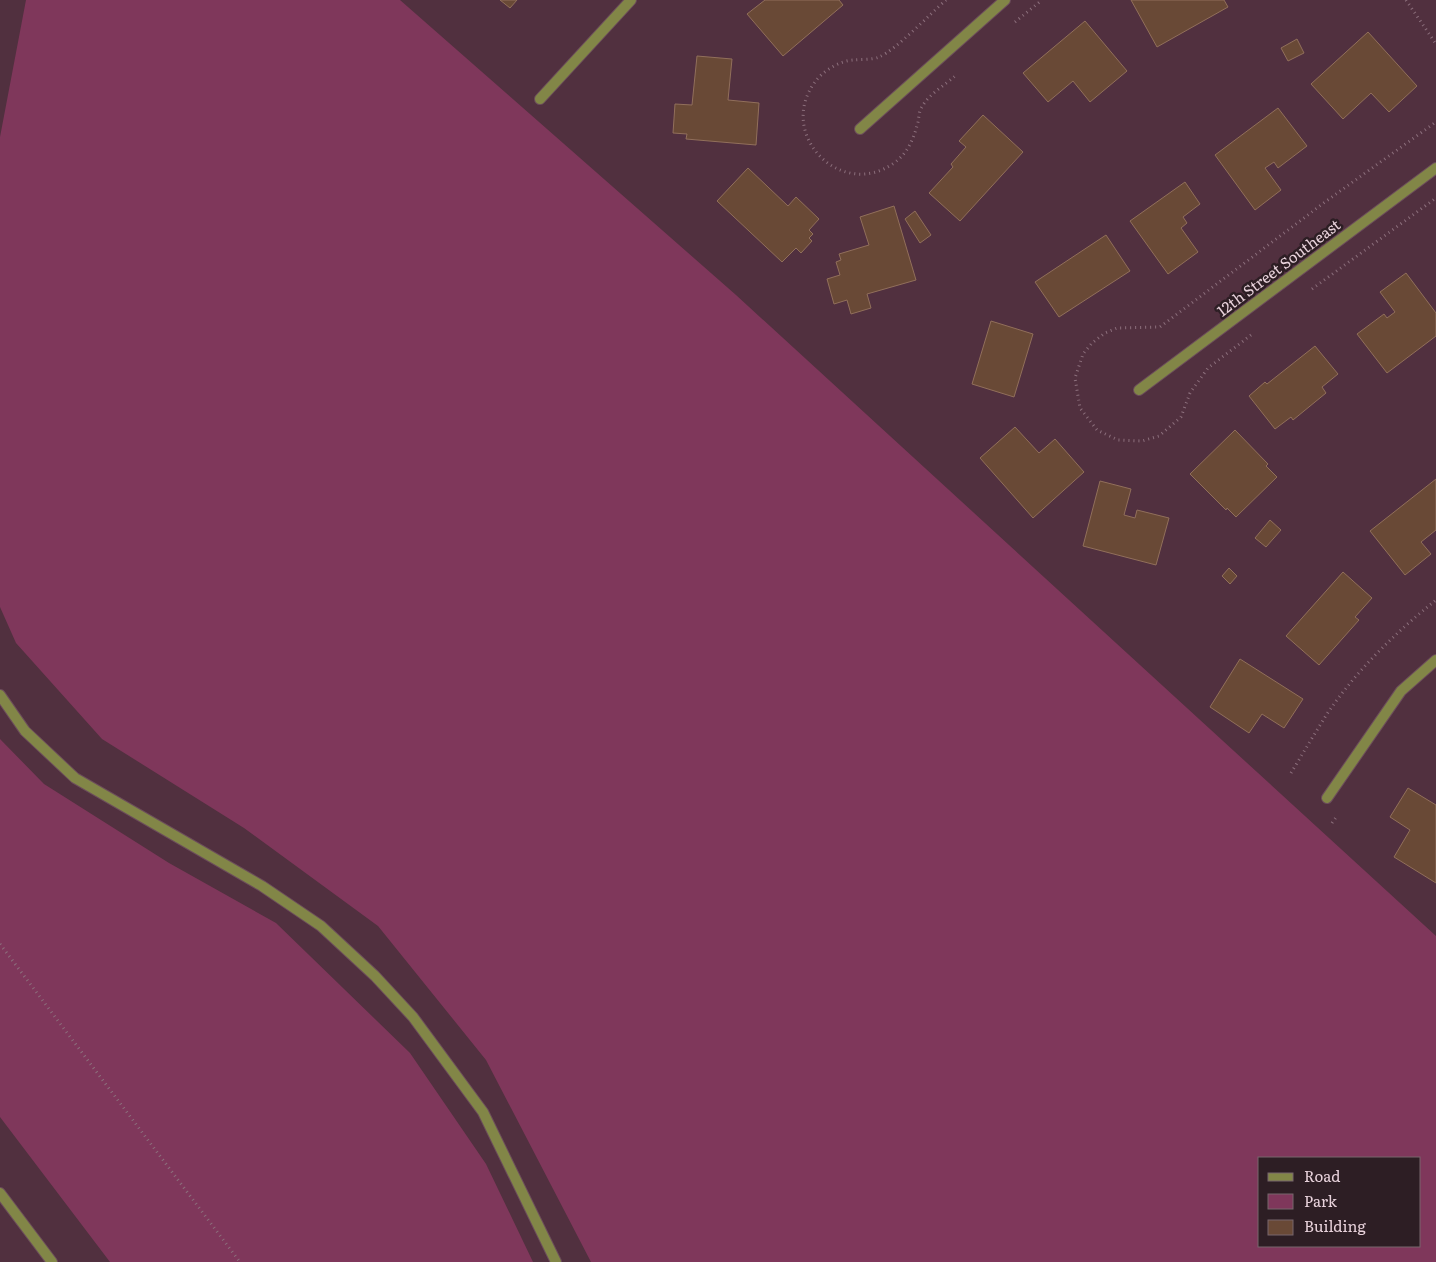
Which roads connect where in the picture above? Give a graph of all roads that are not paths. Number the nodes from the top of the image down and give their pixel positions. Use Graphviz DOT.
graph roads {
  1 [pos="631,0"];
  2 [pos="1005,0"];
  3 [pos="540,98"];
  4 [pos="860,129"];
  5 [pos="1436,168"];
  6 [pos="1139,390"];
  7 [pos="1436,660"];
  8 [pos="0,696"];
  9 [pos="1327,798"];
  10 [pos="0,1193"];
  11 [pos="52,1262"];
  12 [pos="556,1262"];
  1 -- 3 [label="street"];
  2 -- 4 [label="street"];
  5 -- 6 [label="street, 12th Street Southeast"];
  7 -- 9 [label="street"];
  8 -- 12 [label="street"];
  10 -- 11 [label="street"];
}
